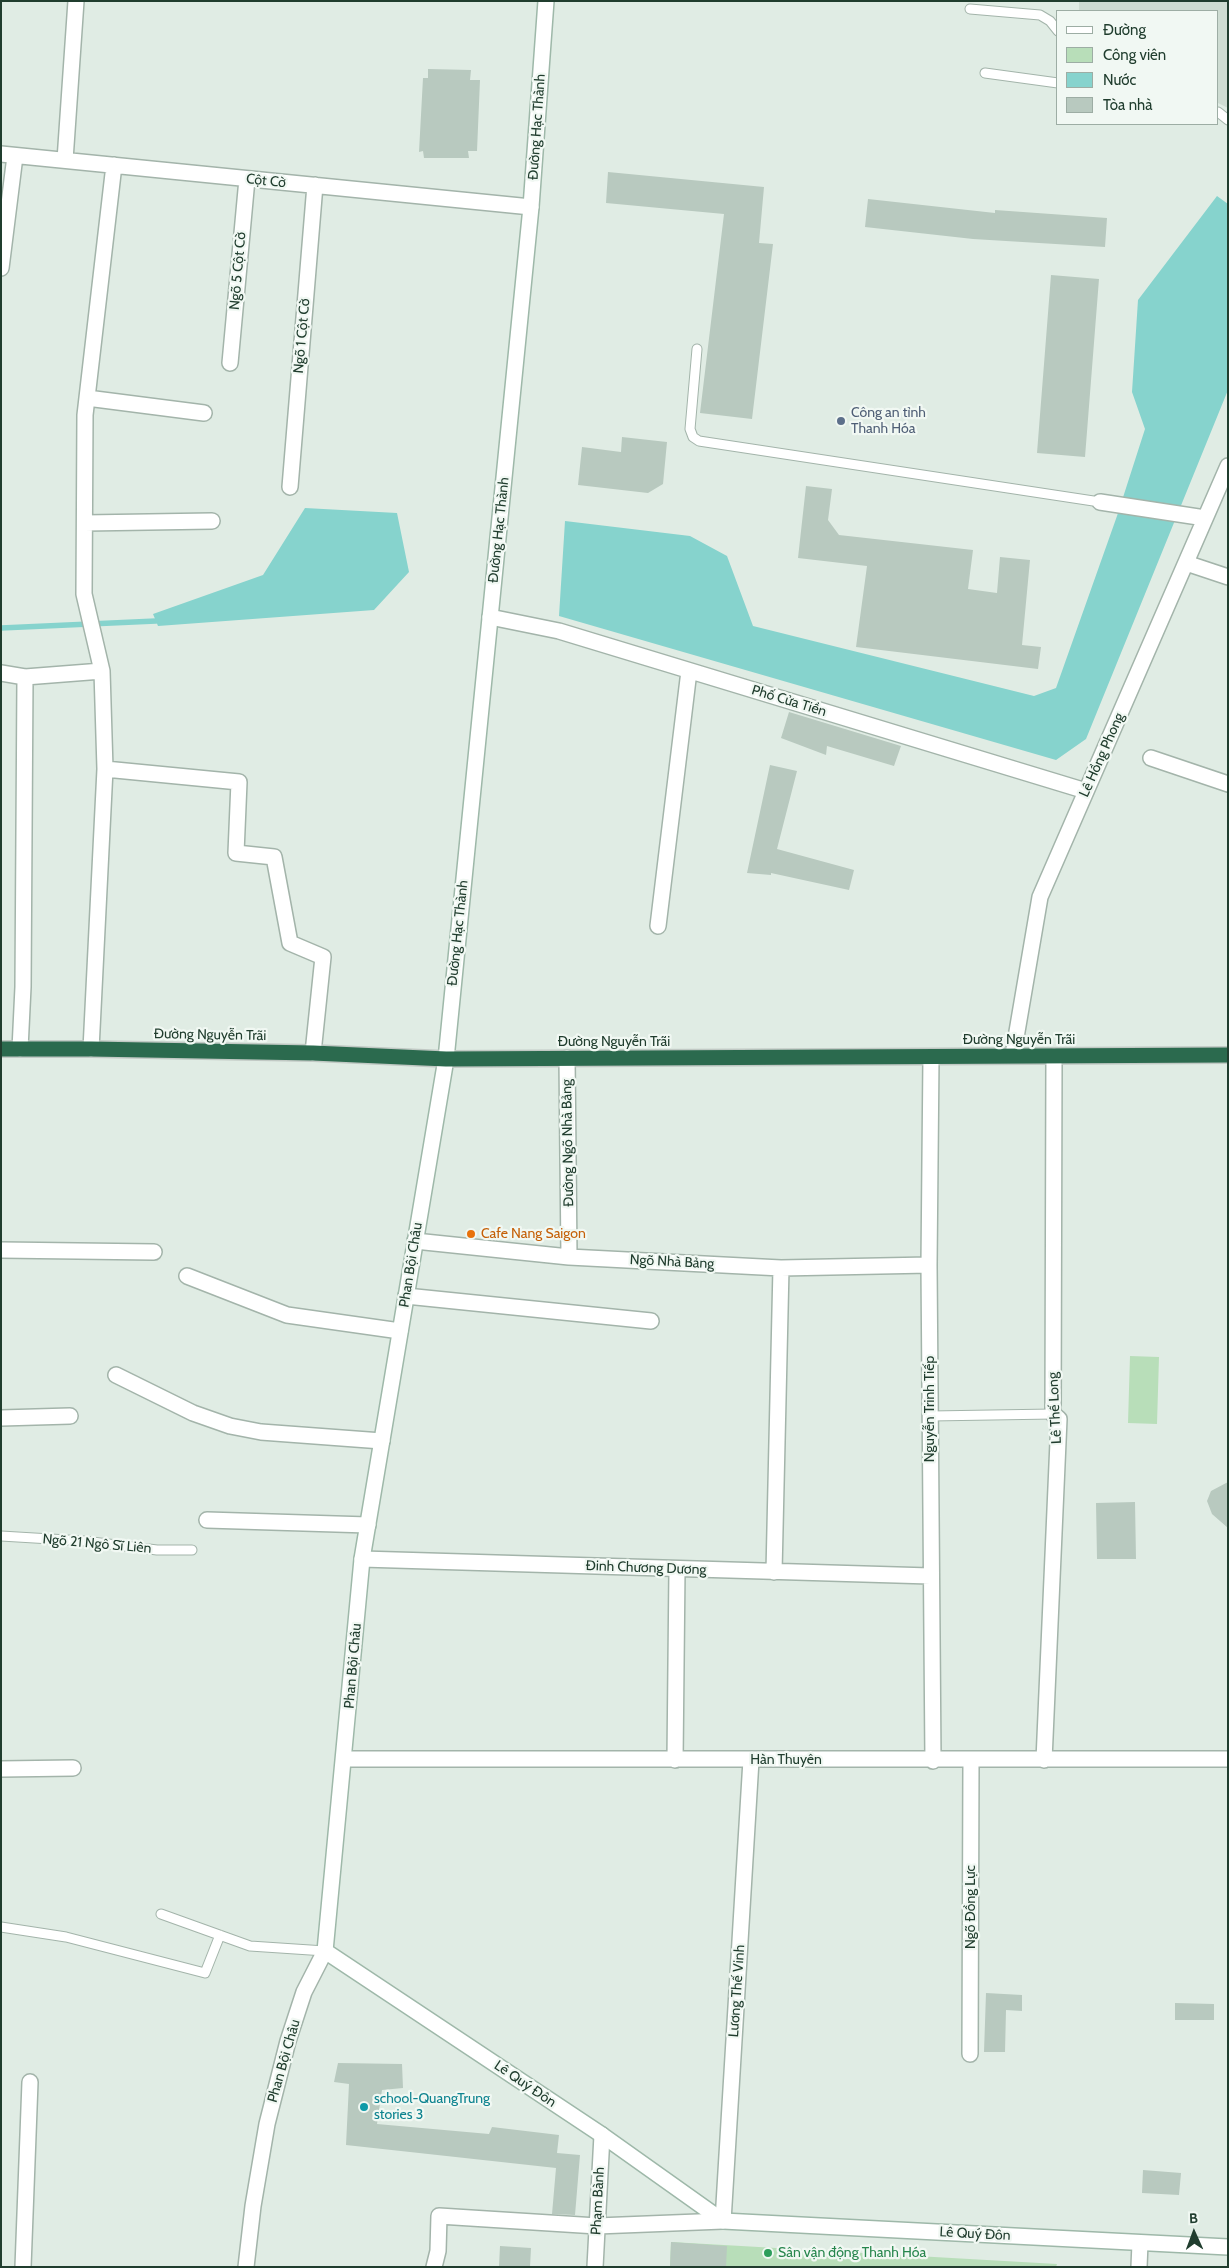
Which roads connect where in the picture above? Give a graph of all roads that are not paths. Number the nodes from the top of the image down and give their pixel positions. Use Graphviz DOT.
graph roads {
  1 [pos="76,1"];
  2 [pos="546,1"];
  3 [pos="970,9"];
  4 [pos="1056,28"];
  5 [pos="984,73"];
  6 [pos="1056,83"];
  7 [pos="8,155"];
  8 [pos="64,160"];
  9 [pos="114,165"];
  10 [pos="247,179"];
  11 [pos="315,185"];
  12 [pos="531,207"];
  13 [pos="1,268"];
  14 [pos="697,349"];
  15 [pos="230,363"];
  16 [pos="87,398"];
  17 [pos="204,413"];
  18 [pos="1228,466"];
  19 [pos="290,488"];
  20 [pos="1100,502"];
  21 [pos="1205,518"];
  22 [pos="212,521"];
  23 [pos="85,523"];
  24 [pos="1186,563"];
  25 [pos="1228,577"];
  26 [pos="490,617"];
  27 [pos="102,671"];
  28 [pos="689,671"];
  29 [pos="1,673"];
  30 [pos="25,678"];
  31 [pos="1151,758"];
  32 [pos="106,769"];
  33 [pos="1228,784"];
  34 [pos="1086,791"];
  35 [pos="658,926"];
  36 [pos="20,1049"];
  37 [pos="91,1049"];
  38 [pos="1,1050"];
  39 [pos="313,1053"];
  40 [pos="1228,1055"];
  41 [pos="1013,1056"];
  42 [pos="1054,1056"];
  43 [pos="931,1057"];
  44 [pos="567,1058"];
  45 [pos="446,1059"];
  46 [pos="415,1241"];
  47 [pos="1,1250"];
  48 [pos="154,1252"];
  49 [pos="569,1257"];
  50 [pos="929,1265"];
  51 [pos="781,1268"];
  52 [pos="187,1276"];
  53 [pos="406,1296"];
  54 [pos="651,1321"];
  55 [pos="400,1331"];
  56 [pos="116,1375"];
  57 [pos="1053,1414"];
  58 [pos="70,1416"];
  59 [pos="931,1416"];
  60 [pos="1,1418"];
  61 [pos="382,1441"];
  62 [pos="207,1520"];
  63 [pos="368,1525"];
  64 [pos="1,1536"];
  65 [pos="192,1550"];
  66 [pos="362,1559"];
  67 [pos="677,1569"];
  68 [pos="774,1572"];
  69 [pos="930,1576"];
  70 [pos="344,1759"];
  71 [pos="1228,1759"];
  72 [pos="675,1760"];
  73 [pos="751,1760"];
  74 [pos="972,1760"];
  75 [pos="1044,1760"];
  76 [pos="933,1761"];
  77 [pos="73,1768"];
  78 [pos="1,1769"];
  79 [pos="161,1914"];
  80 [pos="1,1927"];
  81 [pos="220,1936"];
  82 [pos="325,1951"];
  83 [pos="970,2054"];
  84 [pos="30,2082"];
  85 [pos="602,2135"];
  86 [pos="723,2221"];
  87 [pos="597,2226"];
  88 [pos="1140,2243"];
  89 [pos="1228,2247"];
  90 [pos="23,2267"];
  91 [pos="246,2267"];
  92 [pos="434,2267"];
  93 [pos="595,2267"];
  94 [pos="1139,2267"];
  1 -- 8 [label="street"];
  2 -- 12 [label="street, Đường Hạc Thành"];
  3 -- 4 [label="lane"];
  5 -- 6 [label="lane"];
  7 -- 8 [label="street, Cột Cờ"];
  7 -- 13 [label="street"];
  8 -- 9 [label="street, Cột Cờ"];
  9 -- 10 [label="street, Cột Cờ"];
  9 -- 16 [label="street"];
  10 -- 11 [label="street, Cột Cờ"];
  10 -- 15 [label="street, Ngõ 5 Cột Cờ"];
  11 -- 12 [label="street, Cột Cờ"];
  11 -- 19 [label="street, Ngõ 1 Cột Cờ"];
  12 -- 26 [label="street, Đường Hạc Thành"];
  14 -- 20 [label="lane"];
  16 -- 17 [label="street"];
  16 -- 23 [label="street"];
  18 -- 21 [label="street, Lê Hồng Phong"];
  20 -- 21 [label="street"];
  21 -- 24 [label="street, Lê Hồng Phong"];
  22 -- 23 [label="street"];
  23 -- 27 [label="street"];
  24 -- 25 [label="street"];
  24 -- 34 [label="street, Lê Hồng Phong"];
  26 -- 28 [label="street, Phố Cửa Tiền"];
  26 -- 45 [label="street, Đường Hạc Thành"];
  27 -- 30 [label="street"];
  27 -- 32 [label="street"];
  28 -- 34 [label="street, Phố Cửa Tiền"];
  28 -- 35 [label="street"];
  29 -- 30 [label="street"];
  30 -- 36 [label="street"];
  31 -- 33 [label="street"];
  32 -- 37 [label="street"];
  32 -- 39 [label="street"];
  34 -- 41 [label="street, Lê Hồng Phong"];
  36 -- 37 [label="highway, Đường Nguyễn Trãi"];
  36 -- 38 [label="highway, Đường Nguyễn Trãi"];
  37 -- 39 [label="highway, Đường Nguyễn Trãi"];
  39 -- 45 [label="highway, Đường Nguyễn Trãi"];
  40 -- 42 [label="highway, Đường Nguyễn Trãi"];
  41 -- 42 [label="highway, Đường Nguyễn Trãi"];
  41 -- 43 [label="highway, Đường Nguyễn Trãi"];
  42 -- 57 [label="street, Lê Thế Long"];
  43 -- 44 [label="highway, Đường Nguyễn Trãi"];
  43 -- 50 [label="street, Nguyễn Trinh Tiếp"];
  44 -- 45 [label="highway, Đường Nguyễn Trãi"];
  44 -- 49 [label="street, Đường Ngõ Nhà Bảng"];
  45 -- 46 [label="street, Phan Bội Châu"];
  46 -- 49 [label="street, Ngõ Nhà Bảng"];
  46 -- 53 [label="street, Phan Bội Châu"];
  47 -- 48 [label="street"];
  49 -- 51 [label="street, Ngõ Nhà Bảng"];
  50 -- 51 [label="street, Ngõ Nhà Bảng"];
  50 -- 59 [label="street, Nguyễn Trinh Tiếp"];
  51 -- 68 [label="street"];
  52 -- 55 [label="street"];
  53 -- 54 [label="street"];
  53 -- 55 [label="street, Phan Bội Châu"];
  55 -- 61 [label="street, Phan Bội Châu"];
  56 -- 61 [label="street"];
  57 -- 59 [label="lane"];
  57 -- 75 [label="street, Lê Thế Long"];
  58 -- 60 [label="street"];
  59 -- 69 [label="street, Nguyễn Trinh Tiếp"];
  61 -- 63 [label="street, Phan Bội Châu"];
  62 -- 63 [label="street"];
  63 -- 66 [label="street, Phan Bội Châu"];
  64 -- 65 [label="lane, Ngõ 21 Ngô Sĩ Liên"];
  66 -- 67 [label="street, Đinh Chương Dương"];
  66 -- 70 [label="street, Phan Bội Châu"];
  67 -- 68 [label="street, Đinh Chương Dương"];
  67 -- 72 [label="street"];
  68 -- 69 [label="street, Đinh Chương Dương"];
  69 -- 76 [label="street, Nguyễn Trinh Tiếp"];
  70 -- 72 [label="street, Hàn Thuyên"];
  70 -- 82 [label="street, Phan Bội Châu"];
  71 -- 75 [label="street, Hàn Thuyên"];
  72 -- 73 [label="street, Hàn Thuyên"];
  73 -- 76 [label="street, Hàn Thuyên"];
  73 -- 86 [label="street, Lương Thế Vinh"];
  74 -- 75 [label="street, Hàn Thuyên"];
  74 -- 76 [label="street, Hàn Thuyên"];
  74 -- 83 [label="street, Ngõ Đồng Lực"];
  77 -- 78 [label="street"];
  79 -- 81 [label="lane"];
  80 -- 81 [label="lane"];
  81 -- 82 [label="lane"];
  82 -- 85 [label="street, Lê Quý Đôn"];
  82 -- 91 [label="street, Phan Bội Châu"];
  84 -- 90 [label="street"];
  85 -- 86 [label="street, Lê Quý Đôn"];
  85 -- 87 [label="street, Phạm Bành"];
  86 -- 87 [label="street, Lê Quý Đôn"];
  86 -- 88 [label="street, Lê Quý Đôn"];
  87 -- 92 [label="street, Lê Quý Đôn"];
  87 -- 93 [label="street, Phạm Bành"];
  88 -- 89 [label="street, Lê Quý Đôn"];
  88 -- 94 [label="street"];
}
